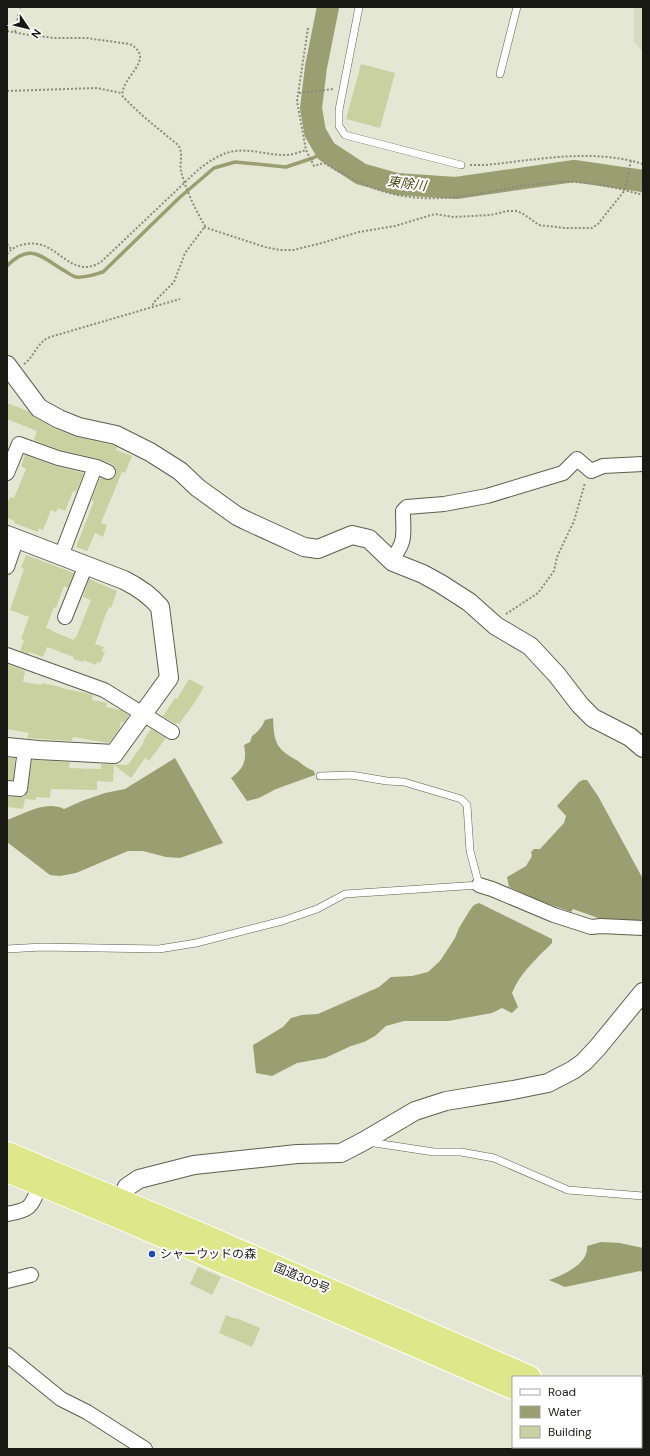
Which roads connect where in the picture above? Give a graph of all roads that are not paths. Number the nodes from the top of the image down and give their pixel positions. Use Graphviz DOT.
graph roads {
  1 [pos="359,7"];
  2 [pos="517,7"];
  3 [pos="500,74"];
  4 [pos="461,165"];
  5 [pos="7,365"];
  6 [pos="643,464"];
  7 [pos="7,473"];
  8 [pos="12,537"];
  9 [pos="61,556"];
  10 [pos="391,560"];
  11 [pos="86,565"];
  12 [pos="7,567"];
  13 [pos="65,617"];
  14 [pos="7,655"];
  15 [pos="143,714"];
  16 [pos="172,732"];
  17 [pos="7,747"];
  18 [pos="643,748"];
  19 [pos="25,749"];
  20 [pos="320,776"];
  21 [pos="7,788"];
  22 [pos="479,885"];
  23 [pos="643,928"];
  24 [pos="7,949"];
  25 [pos="643,992"];
  26 [pos="364,1141"];
  27 [pos="7,1153"];
  28 [pos="7,1171"];
  29 [pos="40,1185"];
  30 [pos="643,1196"];
  31 [pos="118,1208"];
  32 [pos="7,1214"];
  33 [pos="31,1275"];
  34 [pos="7,1281"];
  35 [pos="7,1355"];
  36 [pos="528,1376"];
  37 [pos="512,1388"];
  38 [pos="145,1449"];
  1 -- 4 [label="lane"];
  2 -- 3 [label="lane"];
  5 -- 10 [label="street"];
  6 -- 10 [label="street"];
  7 -- 9 [label="street"];
  8 -- 9 [label="street"];
  8 -- 12 [label="street"];
  9 -- 11 [label="street"];
  10 -- 18 [label="street"];
  11 -- 13 [label="street"];
  11 -- 15 [label="street"];
  14 -- 15 [label="street"];
  15 -- 16 [label="street"];
  15 -- 19 [label="street"];
  17 -- 19 [label="street"];
  19 -- 21 [label="street"];
  20 -- 22 [label="lane"];
  22 -- 23 [label="street"];
  22 -- 24 [label="lane"];
  25 -- 26 [label="street"];
  26 -- 30 [label="lane"];
  26 -- 31 [label="street"];
  27 -- 31 [label="highway, 国道309号"];
  28 -- 29 [label="highway, 国道309号"];
  29 -- 31 [label="highway, 国道309号"];
  29 -- 32 [label="street"];
  31 -- 36 [label="highway, 国道309号"];
  31 -- 37 [label="highway, 国道309号"];
  33 -- 34 [label="street"];
  35 -- 38 [label="street"];
}
